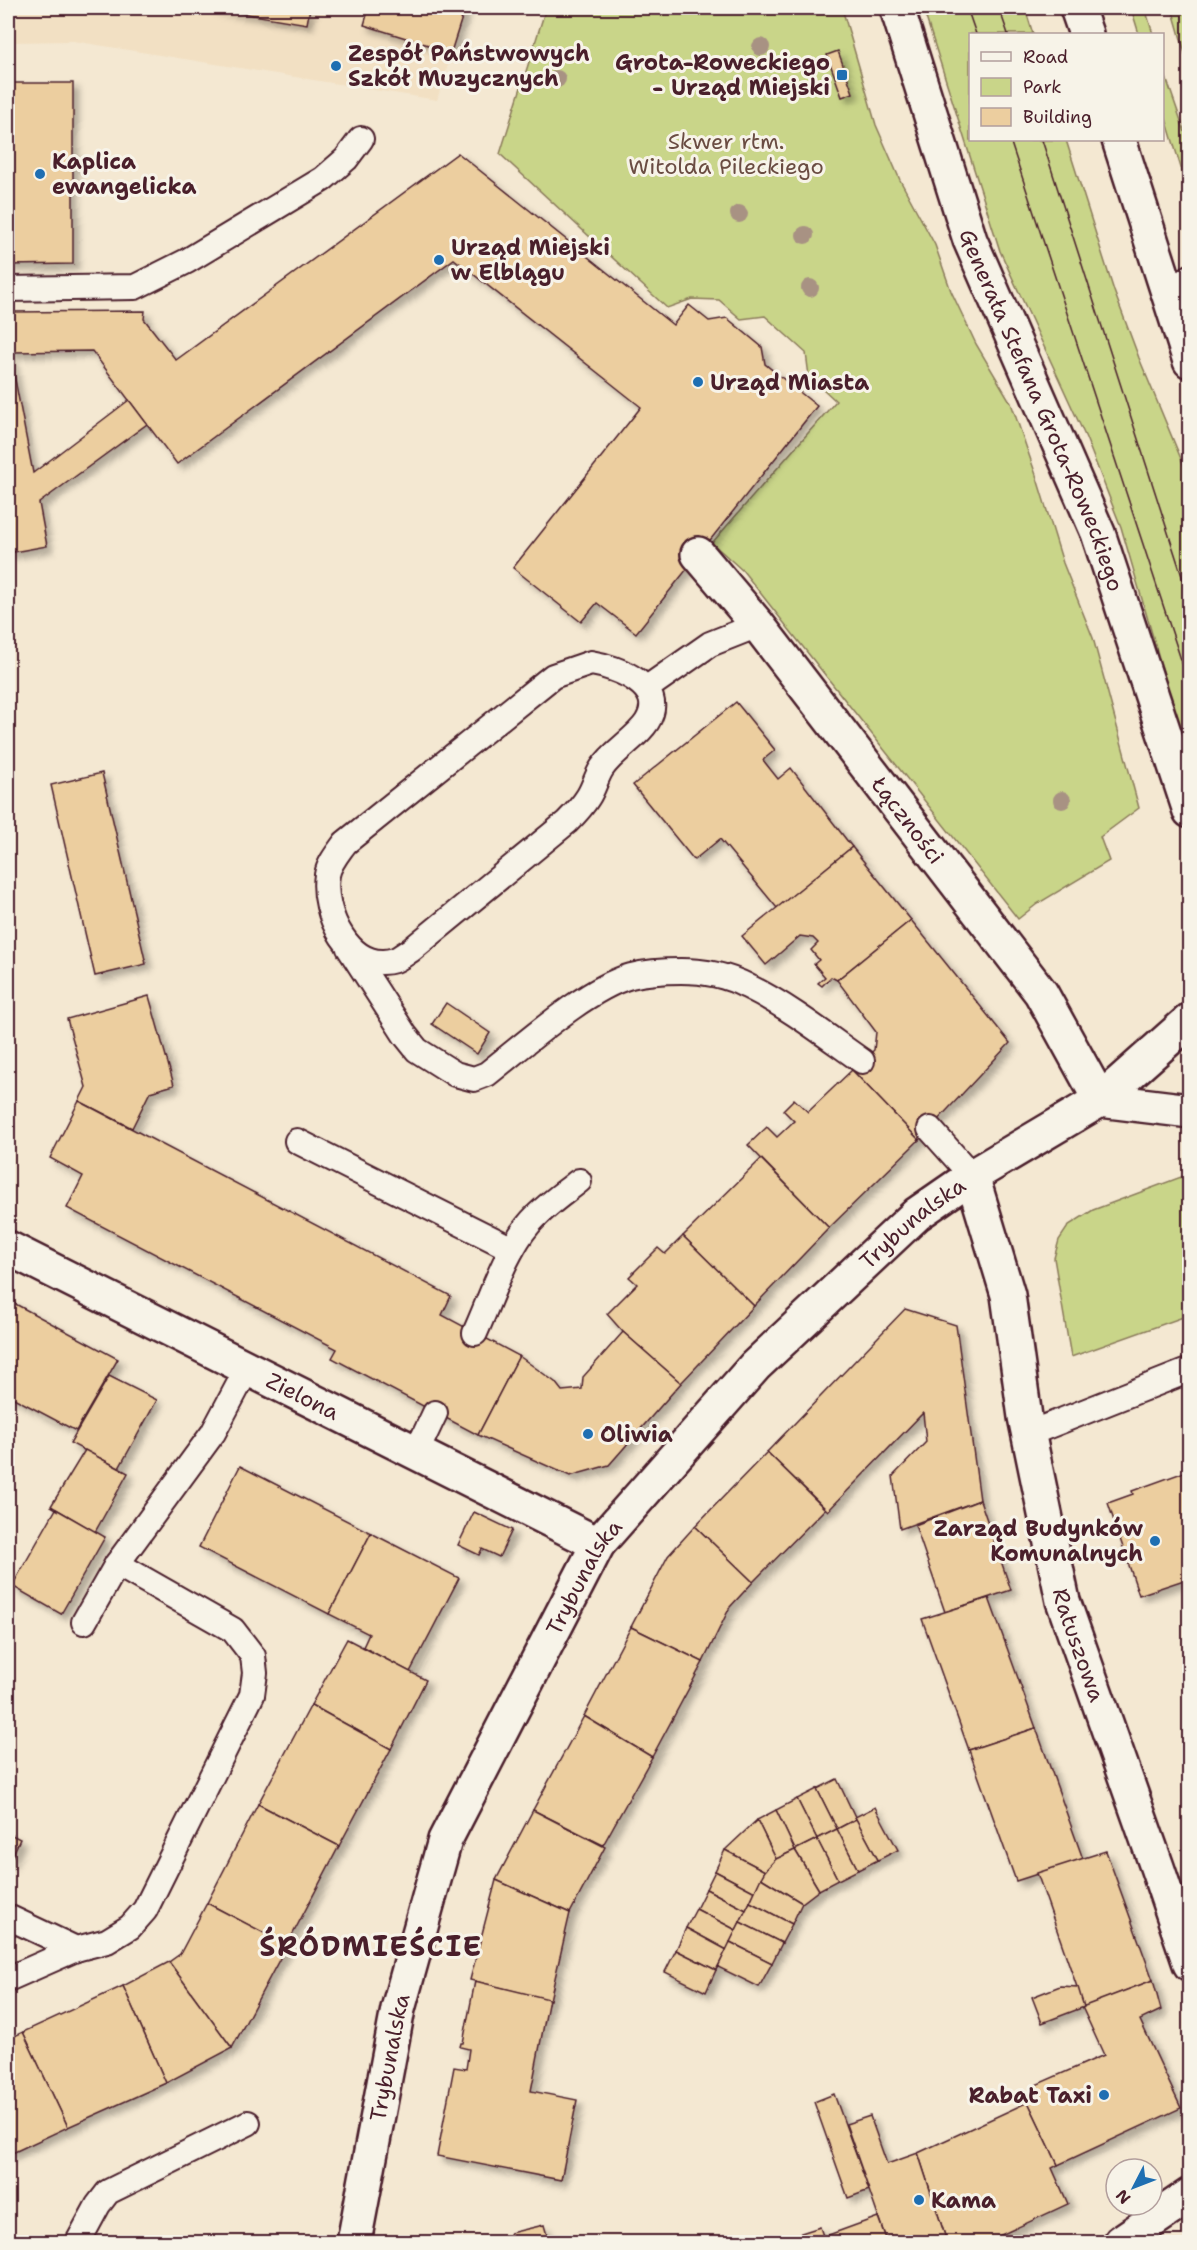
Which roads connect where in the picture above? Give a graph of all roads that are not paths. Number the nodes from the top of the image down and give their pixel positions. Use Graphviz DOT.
graph roads {
  1 [pos="897,8"];
  2 [pos="1077,8"];
  3 [pos="1086,33"];
  4 [pos="361,139"];
  5 [pos="1119,141"];
  6 [pos="1179,287"];
  7 [pos="8,289"];
  8 [pos="1190,361"];
  9 [pos="698,554"];
  10 [pos="758,625"];
  11 [pos="647,688"];
  12 [pos="1190,811"];
  13 [pos="339,934"];
  14 [pos="394,960"];
  15 [pos="385,1004"];
  16 [pos="1190,1020"];
  17 [pos="862,1060"];
  18 [pos="1100,1100"];
  19 [pos="1190,1111"];
  20 [pos="930,1129"];
  21 [pos="297,1141"];
  22 [pos="972,1176"];
  23 [pos="579,1181"];
  24 [pos="8,1248"];
  25 [pos="512,1249"];
  26 [pos="475,1333"];
  27 [pos="247,1369"];
  28 [pos="1190,1370"];
  29 [pos="435,1413"];
  30 [pos="1028,1434"];
  31 [pos="416,1453"];
  32 [pos="598,1544"];
  33 [pos="117,1564"];
  34 [pos="84,1622"];
  35 [pos="8,1917"];
  36 [pos="1186,1945"];
  37 [pos="76,1949"];
  38 [pos="8,1979"];
  39 [pos="248,2123"];
  40 [pos="1190,2195"];
  41 [pos="78,2242"];
  42 [pos="354,2242"];
  43 [pos="1121,2242"];
  1 -- 12 [label="street, Generała Stefana Grota-Roweckiego"];
  2 -- 3 [label="street"];
  4 -- 7 [label="lane"];
  5 -- 6 [label="street"];
  6 -- 8 [label="street"];
  9 -- 10 [label="street, Łączności"];
  10 -- 11 [label="lane"];
  10 -- 18 [label="street, Łączności"];
  11 -- 13 [label="lane"];
  11 -- 14 [label="lane"];
  13 -- 14 [label="lane"];
  13 -- 15 [label="lane"];
  14 -- 15 [label="lane"];
  15 -- 17 [label="lane"];
  16 -- 18 [label="street, Trybunalska"];
  18 -- 19 [label="street"];
  18 -- 22 [label="street, Trybunalska"];
  20 -- 22 [label="lane"];
  21 -- 25 [label="lane"];
  22 -- 30 [label="street, Ratuszowa"];
  22 -- 32 [label="street, Trybunalska"];
  23 -- 25 [label="lane"];
  24 -- 27 [label="street, Zielona"];
  25 -- 26 [label="lane"];
  27 -- 31 [label="street, Zielona"];
  27 -- 33 [label="lane"];
  28 -- 30 [label="lane"];
  29 -- 31 [label="lane"];
  30 -- 36 [label="street, Ratuszowa"];
  31 -- 32 [label="street, Zielona"];
  32 -- 42 [label="street, Trybunalska"];
  33 -- 34 [label="lane"];
  33 -- 37 [label="lane"];
  35 -- 37 [label="lane"];
  37 -- 38 [label="lane"];
  39 -- 41 [label="lane"];
  40 -- 43 [label="street"];
}
